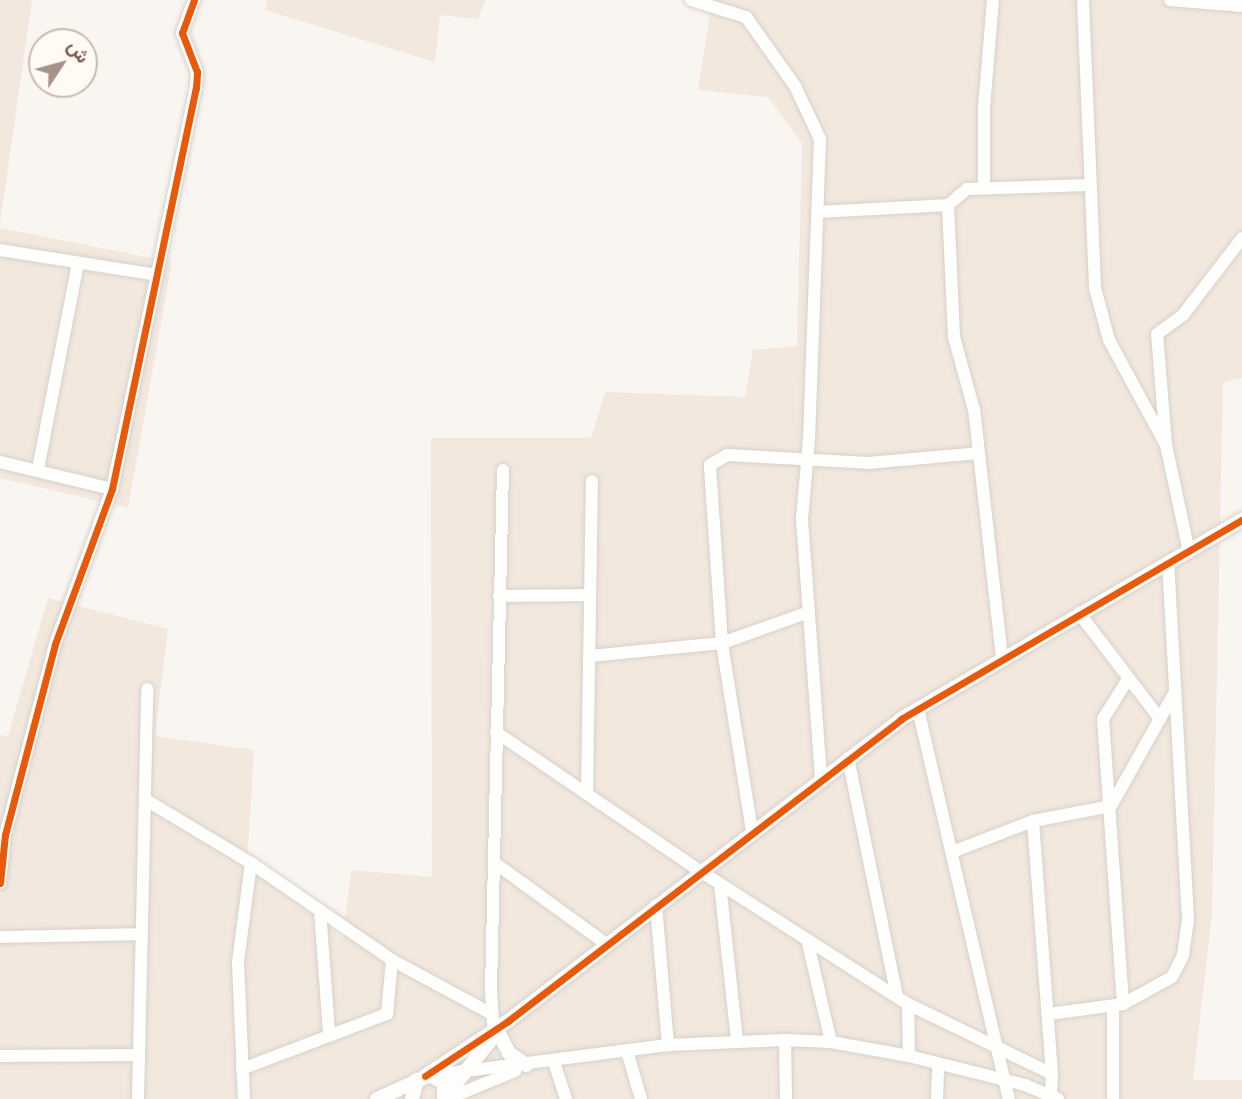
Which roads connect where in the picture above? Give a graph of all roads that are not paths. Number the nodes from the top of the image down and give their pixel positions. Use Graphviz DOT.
graph roads {
  1 [pos="194,0"];
  2 [pos="691,0"];
  3 [pos="993,0"];
  4 [pos="1083,0"];
  5 [pos="1170,0"];
  6 [pos="1242,6"];
  7 [pos="1090,185"];
  8 [pos="984,187"];
  9 [pos="948,205"];
  10 [pos="819,212"];
  11 [pos="1242,238"];
  12 [pos="1,255"];
  13 [pos="78,263"];
  14 [pos="157,275"];
  15 [pos="1166,445"];
  16 [pos="979,453"];
  17 [pos="0,462"];
  18 [pos="808,462"];
  19 [pos="38,469"];
  20 [pos="503,470"];
  21 [pos="592,481"];
  22 [pos="112,489"];
  23 [pos="1242,520"];
  24 [pos="1189,552"];
  25 [pos="1168,564"];
  26 [pos="590,595"];
  27 [pos="499,596"];
  28 [pos="809,612"];
  29 [pos="1079,613"];
  30 [pos="722,643"];
  31 [pos="590,656"];
  32 [pos="1002,658"];
  33 [pos="1128,679"];
  34 [pos="147,689"];
  35 [pos="1176,691"];
  36 [pos="918,709"];
  37 [pos="1160,719"];
  38 [pos="496,732"];
  39 [pos="848,758"];
  40 [pos="821,778"];
  41 [pos="587,794"];
  42 [pos="146,800"];
  43 [pos="1111,806"];
  44 [pos="1033,821"];
  45 [pos="752,831"];
  46 [pos="952,852"];
  47 [pos="0,862"];
  48 [pos="251,863"];
  49 [pos="496,864"];
  50 [pos="700,871"];
  51 [pos="0,883"];
  52 [pos="720,884"];
  53 [pos="656,905"];
  54 [pos="320,911"];
  55 [pos="141,934"];
  56 [pos="0,937"];
  57 [pos="807,939"];
  58 [pos="606,944"];
  59 [pos="392,960"];
  60 [pos="902,1000"];
  61 [pos="1118,1006"];
  62 [pos="492,1014"];
  63 [pos="1049,1014"];
  64 [pos="495,1033"];
  65 [pos="329,1034"];
  66 [pos="737,1040"];
  67 [pos="785,1040"];
  68 [pos="831,1042"];
  69 [pos="668,1045"];
  70 [pos="997,1047"];
  71 [pos="627,1051"];
  72 [pos="138,1055"];
  73 [pos="0,1056"];
  74 [pos="909,1056"];
  75 [pos="554,1062"];
  76 [pos="530,1064"];
  77 [pos="938,1064"];
  78 [pos="242,1069"];
  79 [pos="465,1070"];
  80 [pos="1052,1074"];
  81 [pos="425,1077"];
  82 [pos="1008,1080"];
  83 [pos="1054,1097"];
  84 [pos="446,1098"];
  85 [pos="138,1099"];
  86 [pos="244,1099"];
  87 [pos="377,1099"];
  88 [pos="412,1099"];
  89 [pos="566,1099"];
  90 [pos="641,1099"];
  91 [pos="786,1099"];
  92 [pos="937,1099"];
  93 [pos="1009,1099"];
  94 [pos="1113,1099"];
  1 -- 14 [label="street"];
  2 -- 10 [label="street"];
  3 -- 8 [label="street"];
  4 -- 7 [label="street"];
  5 -- 6 [label="street"];
  7 -- 8 [label="street"];
  7 -- 15 [label="street"];
  8 -- 9 [label="street"];
  9 -- 10 [label="street"];
  9 -- 16 [label="street"];
  10 -- 18 [label="street"];
  11 -- 15 [label="street"];
  12 -- 13 [label="street"];
  13 -- 14 [label="street"];
  13 -- 19 [label="street"];
  14 -- 22 [label="street"];
  15 -- 24 [label="street"];
  16 -- 18 [label="street"];
  16 -- 32 [label="street"];
  17 -- 19 [label="street"];
  18 -- 28 [label="street"];
  18 -- 30 [label="street"];
  19 -- 22 [label="street"];
  20 -- 27 [label="street"];
  21 -- 26 [label="street"];
  22 -- 47 [label="street"];
  23 -- 24 [label="street"];
  24 -- 25 [label="street"];
  25 -- 29 [label="street"];
  25 -- 35 [label="street"];
  26 -- 27 [label="street"];
  26 -- 31 [label="street"];
  27 -- 38 [label="street"];
  28 -- 30 [label="street"];
  28 -- 40 [label="street"];
  29 -- 32 [label="street"];
  29 -- 33 [label="street"];
  30 -- 31 [label="street"];
  30 -- 45 [label="street"];
  31 -- 41 [label="street"];
  32 -- 36 [label="street"];
  33 -- 37 [label="street"];
  33 -- 43 [label="street"];
  34 -- 42 [label="street"];
  35 -- 37 [label="street"];
  35 -- 61 [label="street"];
  36 -- 39 [label="street"];
  36 -- 46 [label="street"];
  37 -- 43 [label="street"];
  38 -- 41 [label="street"];
  38 -- 49 [label="street"];
  39 -- 40 [label="street"];
  39 -- 60 [label="street"];
  40 -- 45 [label="street"];
  41 -- 50 [label="street"];
  42 -- 48 [label="street"];
  42 -- 55 [label="street"];
  43 -- 44 [label="street"];
  43 -- 61 [label="street"];
  44 -- 46 [label="street"];
  44 -- 63 [label="street"];
  45 -- 50 [label="street"];
  46 -- 70 [label="street"];
  47 -- 51 [label="street"];
  48 -- 54 [label="street"];
  48 -- 78 [label="street"];
  49 -- 58 [label="street"];
  49 -- 62 [label="street"];
  50 -- 52 [label="street"];
  50 -- 53 [label="street"];
  52 -- 57 [label="street"];
  52 -- 66 [label="street"];
  53 -- 58 [label="street"];
  53 -- 69 [label="street"];
  54 -- 59 [label="street"];
  54 -- 65 [label="street"];
  55 -- 56 [label="street"];
  55 -- 72 [label="street"];
  57 -- 60 [label="street"];
  57 -- 68 [label="street"];
  58 -- 64 [label="street"];
  59 -- 62 [label="street"];
  59 -- 65 [label="street"];
  60 -- 70 [label="street"];
  60 -- 74 [label="street"];
  61 -- 63 [label="street"];
  61 -- 94 [label="street"];
  62 -- 64 [label="street"];
  63 -- 80 [label="street"];
  64 -- 76 [label="street"];
  64 -- 79 [label="street"];
  64 -- 81 [label="street"];
  65 -- 78 [label="street"];
  66 -- 67 [label="street"];
  66 -- 69 [label="street"];
  67 -- 68 [label="street"];
  67 -- 91 [label="street"];
  68 -- 74 [label="street"];
  69 -- 71 [label="street"];
  70 -- 80 [label="street"];
  70 -- 82 [label="street"];
  71 -- 75 [label="street"];
  71 -- 90 [label="street"];
  72 -- 73 [label="street"];
  72 -- 85 [label="street"];
  74 -- 77 [label="street"];
  75 -- 76 [label="street"];
  75 -- 89 [label="street"];
  76 -- 79 [label="street"];
  76 -- 84 [label="street"];
  77 -- 82 [label="street"];
  77 -- 92 [label="street"];
  78 -- 86 [label="street"];
  79 -- 81 [label="street"];
  79 -- 84 [label="street"];
  80 -- 83 [label="street"];
  81 -- 84 [label="street"];
  81 -- 87 [label="street"];
  81 -- 88 [label="street"];
  82 -- 83 [label="street"];
  82 -- 93 [label="street"];
}
